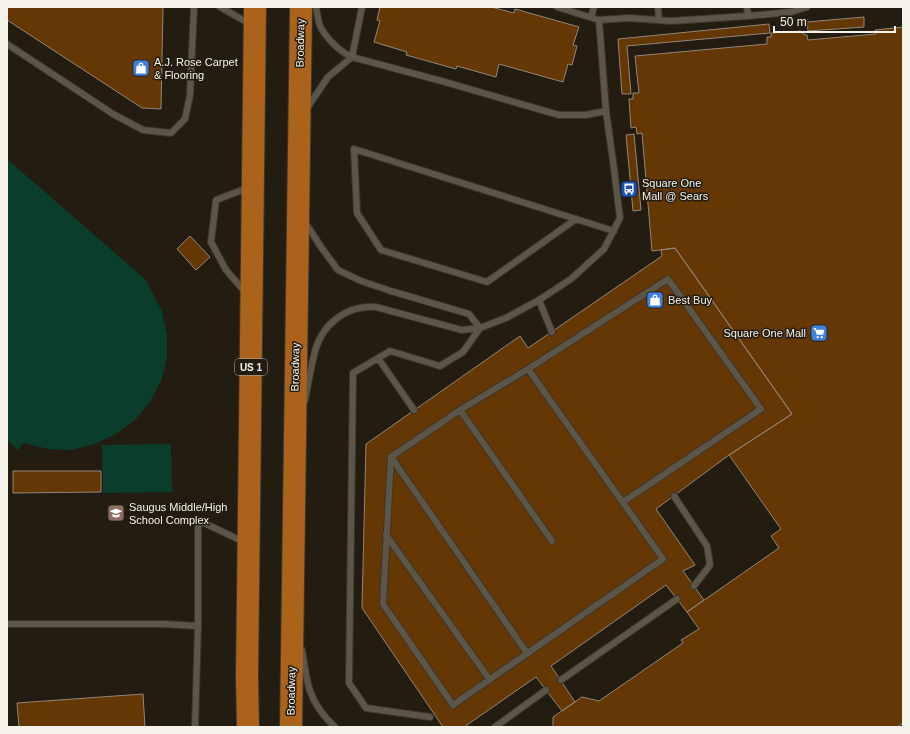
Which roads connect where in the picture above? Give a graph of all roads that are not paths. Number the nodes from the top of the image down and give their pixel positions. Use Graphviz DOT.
graph roads {
  1 [pos="194,7"];
  2 [pos="220,7"];
  3 [pos="300,7"];
  4 [pos="316,7"];
  5 [pos="362,7"];
  6 [pos="557,7"];
  7 [pos="594,7"];
  8 [pos="658,7"];
  9 [pos="748,7"];
  10 [pos="807,7"];
  11 [pos="791,9"];
  12 [pos="748,16"];
  13 [pos="255,17"];
  14 [pos="591,17"];
  15 [pos="599,20"];
  16 [pos="659,20"];
  17 [pos="7,44"];
  18 [pos="352,57"];
  19 [pos="606,111"];
  20 [pos="299,119"];
  21 [pos="253,185"];
  22 [pos="298,210"];
  23 [pos="576,219"];
  24 [pos="614,231"];
  25 [pos="252,299"];
  26 [pos="539,300"];
  27 [pos="480,328"];
  28 [pos="552,332"];
  29 [pos="378,358"];
  30 [pos="528,369"];
  31 [pos="304,404"];
  32 [pos="414,410"];
  33 [pos="460,410"];
  34 [pos="302,412"];
  35 [pos="294,450"];
  36 [pos="391,457"];
  37 [pos="674,496"];
  38 [pos="623,502"];
  39 [pos="386,535"];
  40 [pos="552,541"];
  41 [pos="249,544"];
  42 [pos="694,586"];
  43 [pos="677,599"];
  44 [pos="292,603"];
  45 [pos="7,624"];
  46 [pos="198,626"];
  47 [pos="298,635"];
  48 [pos="300,642"];
  49 [pos="527,654"];
  50 [pos="490,680"];
  51 [pos="560,680"];
  52 [pos="546,690"];
  53 [pos="430,717"];
  54 [pos="195,727"];
  55 [pos="248,727"];
  56 [pos="291,727"];
  57 [pos="335,727"];
  58 [pos="495,727"];
  1 -- 17 [label="lane"];
  2 -- 13 [label="lane"];
  3 -- 20 [label="highway, Broadway"];
  4 -- 18 [label="lane"];
  5 -- 18 [label="lane"];
  6 -- 14 [label="lane"];
  7 -- 14 [label="lane"];
  8 -- 16 [label="lane"];
  9 -- 12 [label="lane"];
  10 -- 11 [label="lane"];
  11 -- 12 [label="lane"];
  12 -- 16 [label="lane"];
  13 -- 21 [label="highway, US 1"];
  14 -- 15 [label="lane"];
  15 -- 16 [label="lane"];
  15 -- 19 [label="lane"];
  18 -- 19 [label="lane"];
  18 -- 20 [label="lane"];
  19 -- 24 [label="lane"];
  20 -- 22 [label="highway, Broadway"];
  21 -- 25 [label="highway, US 1"];
  21 -- 25 [label="lane"];
  22 -- 27 [label="lane"];
  22 -- 35 [label="highway, Broadway"];
  23 -- 23 [label="lane"];
  23 -- 24 [label="lane"];
  24 -- 26 [label="lane"];
  25 -- 41 [label="highway, US 1"];
  26 -- 27 [label="lane"];
  26 -- 28 [label="lane"];
  27 -- 29 [label="lane"];
  27 -- 31 [label="lane"];
  29 -- 32 [label="lane"];
  29 -- 53 [label="lane"];
  30 -- 33 [label="lane"];
  30 -- 38 [label="lane"];
  30 -- 38 [label="lane"];
  33 -- 36 [label="lane"];
  33 -- 40 [label="lane"];
  34 -- 35 [label="lane"];
  35 -- 44 [label="highway, Broadway"];
  36 -- 39 [label="lane"];
  36 -- 49 [label="lane"];
  37 -- 42 [label="lane"];
  38 -- 49 [label="lane"];
  39 -- 50 [label="lane"];
  39 -- 50 [label="lane"];
  41 -- 46 [label="lane"];
  41 -- 55 [label="highway, US 1"];
  43 -- 51 [label="lane"];
  44 -- 47 [label="lane"];
  44 -- 56 [label="highway, Broadway"];
  45 -- 46 [label="lane"];
  46 -- 54 [label="lane"];
  48 -- 57 [label="lane"];
  49 -- 50 [label="lane"];
  52 -- 58 [label="lane"];
}
